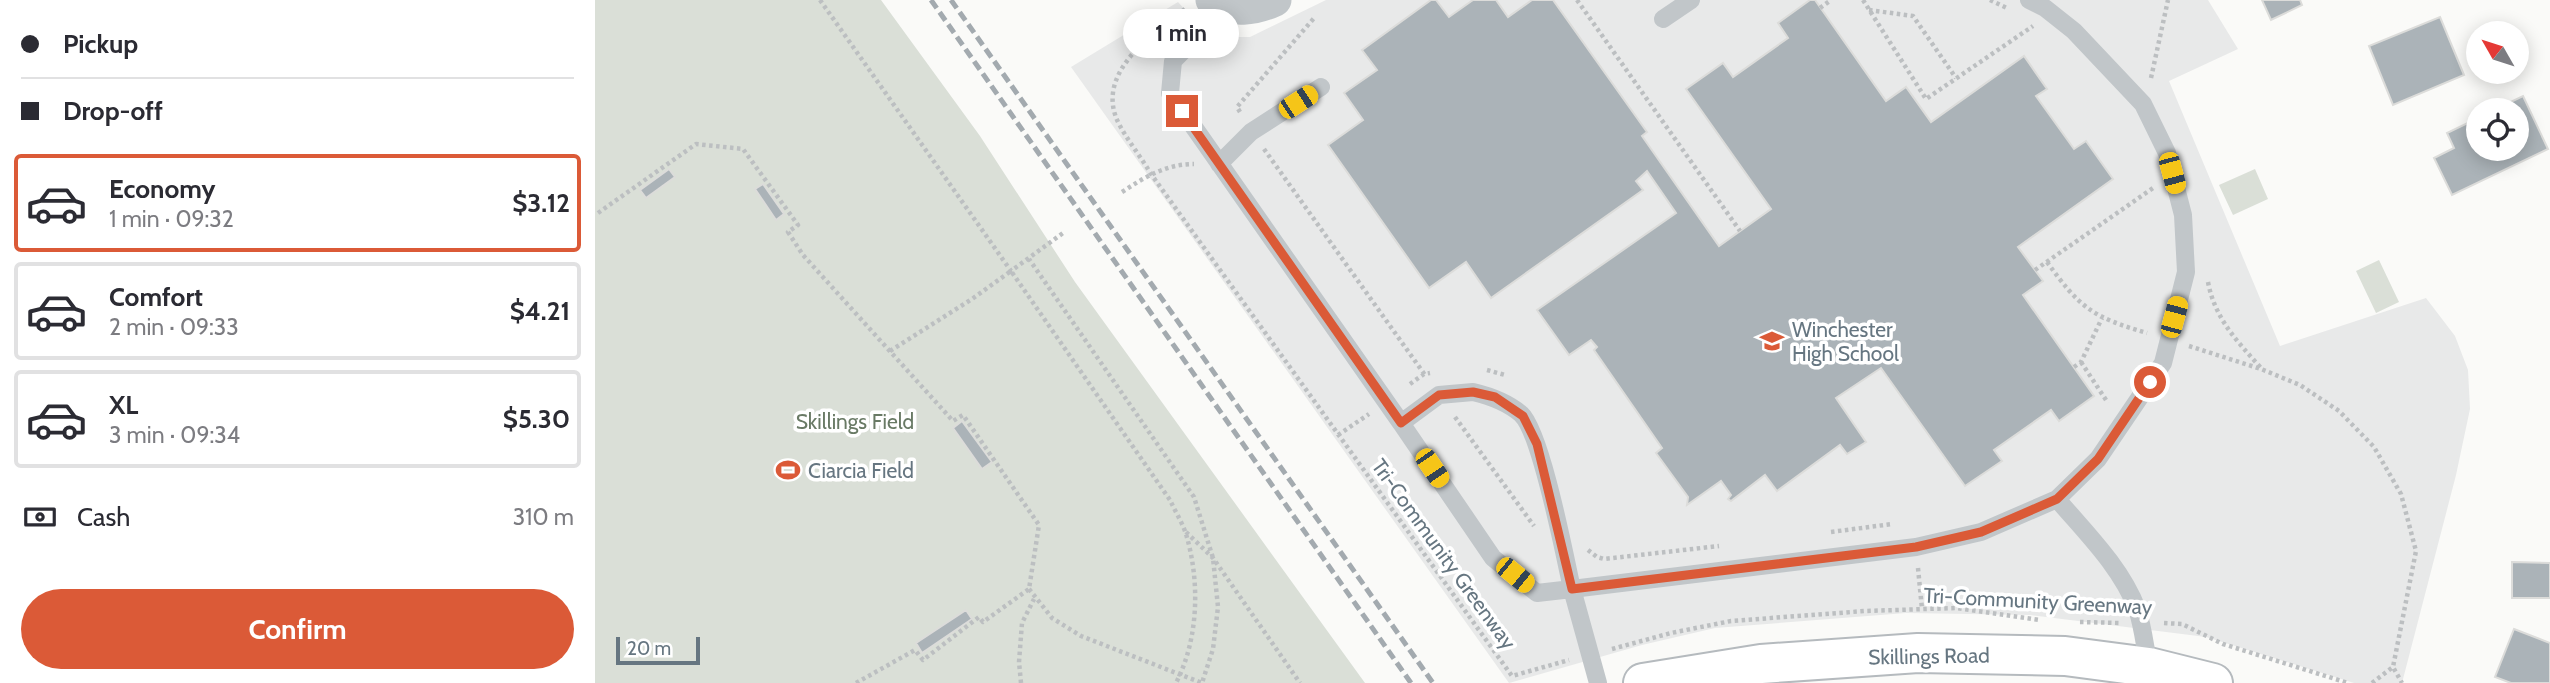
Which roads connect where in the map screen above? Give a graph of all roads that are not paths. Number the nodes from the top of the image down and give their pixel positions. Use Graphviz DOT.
graph roads {
  1 [pos="1275,0"];
  2 [pos="1691,0"];
  3 [pos="1208,5"];
  4 [pos="2026,9"];
  5 [pos="1663,19"];
  6 [pos="1321,87"];
  7 [pos="1219,164"];
  8 [pos="1401,423"];
  9 [pos="2057,499"];
  10 [pos="1572,589"];
  11 [pos="2149,667"];
  12 [pos="1598,683"];
  13 [pos="1643,683"];
  14 [pos="2213,683"];
  1 -- 3 [label="street"];
  2 -- 5 [label="lane"];
  3 -- 7 [label="lane"];
  4 -- 9 [label="lane"];
  6 -- 7 [label="lane"];
  7 -- 8 [label="lane"];
  8 -- 10 [label="lane"];
  8 -- 10 [label="lane"];
  9 -- 10 [label="lane"];
  9 -- 11 [label="lane"];
  10 -- 12 [label="lane"];
  11 -- 13 [label="main road, Skillings Road"];
  11 -- 14 [label="main road, Skillings Road"];
}
